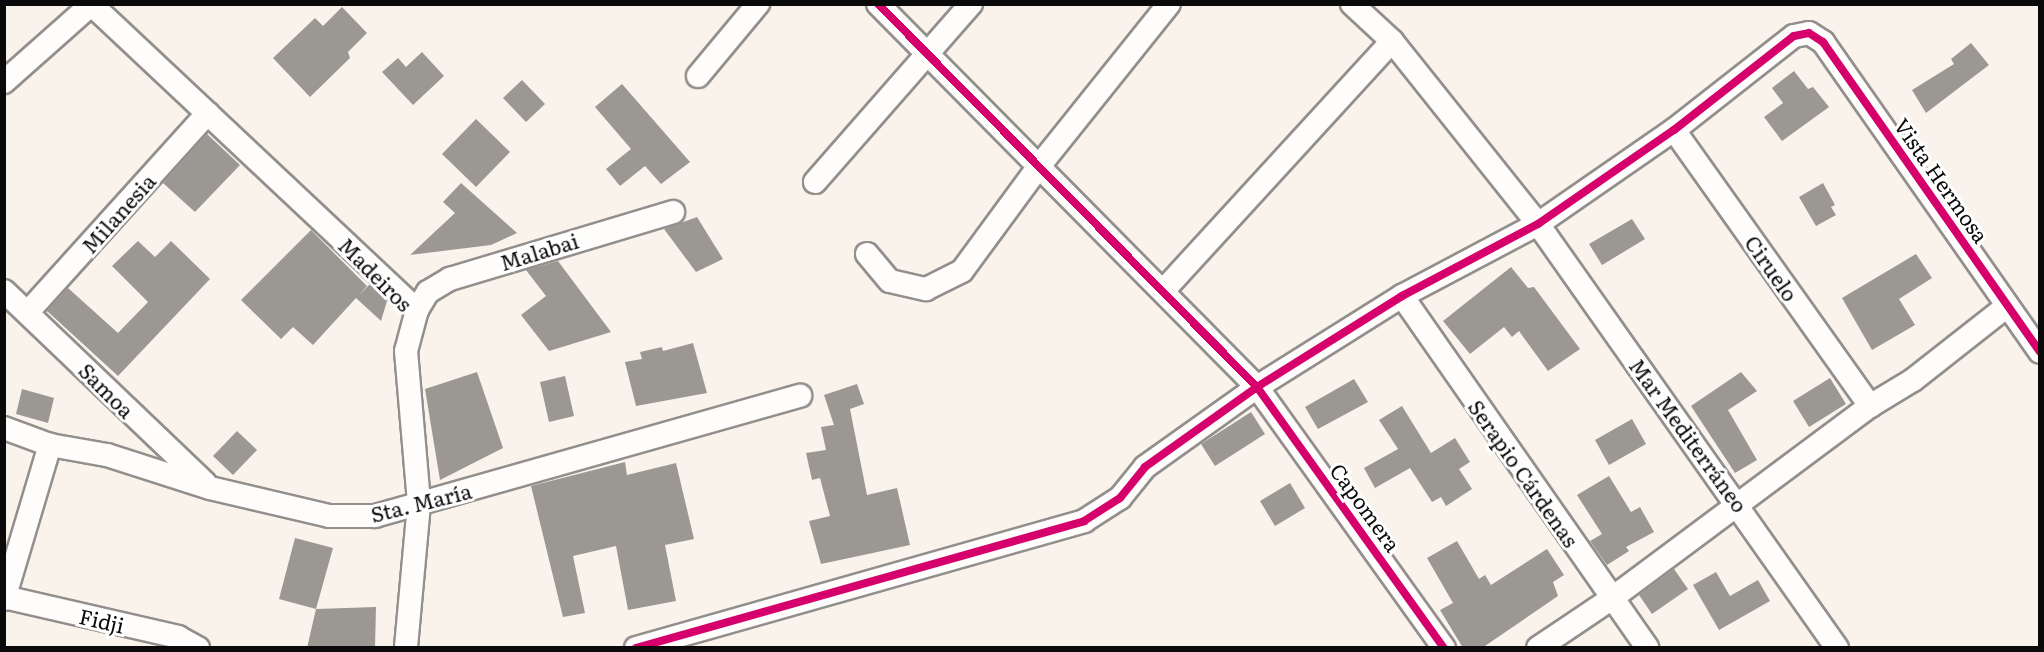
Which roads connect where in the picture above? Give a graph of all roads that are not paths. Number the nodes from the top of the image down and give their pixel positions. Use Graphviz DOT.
graph roads {
  1 [pos="758,4"];
  2 [pos="878,4"];
  3 [pos="972,4"];
  4 [pos="1169,4"];
  5 [pos="1352,4"];
  6 [pos="92,5"];
  7 [pos="1392,41"];
  8 [pos="928,54"];
  9 [pos="698,76"];
  10 [pos="4,82"];
  11 [pos="208,113"];
  12 [pos="1674,130"];
  13 [pos="1040,165"];
  14 [pos="815,182"];
  15 [pos="673,212"];
  16 [pos="1538,224"];
  17 [pos="867,254"];
  18 [pos="4,291"];
  19 [pos="1163,291"];
  20 [pos="1402,296"];
  21 [pos="2007,306"];
  22 [pos="417,310"];
  23 [pos="28,312"];
  24 [pos="2033,325"];
  25 [pos="2040,352"];
  26 [pos="1257,387"];
  27 [pos="800,396"];
  28 [pos="1870,406"];
  29 [pos="4,428"];
  30 [pos="50,445"];
  31 [pos="210,488"];
  32 [pos="419,504"];
  33 [pos="1739,504"];
  34 [pos="5,598"];
  35 [pos="1611,599"];
  36 [pos="198,648"];
  37 [pos="406,648"];
  38 [pos="636,648"];
  39 [pos="1444,648"];
  40 [pos="1538,648"];
  41 [pos="1647,648"];
  42 [pos="1838,648"];
  1 -- 9 [label="street"];
  2 -- 8 [label="street, Capomera"];
  3 -- 8 [label="street"];
  4 -- 13 [label="street"];
  5 -- 7 [label="street, Mar Mediterráneo"];
  6 -- 10 [label="street"];
  6 -- 11 [label="street, Madeiros"];
  7 -- 16 [label="street, Mar Mediterráneo"];
  7 -- 19 [label="street"];
  8 -- 13 [label="street, Capomera"];
  8 -- 14 [label="street"];
  11 -- 22 [label="street, Madeiros"];
  11 -- 23 [label="street, Milanesia"];
  12 -- 16 [label="street"];
  12 -- 21 [label="street, Vista Hermosa"];
  12 -- 28 [label="street, Ciruelo"];
  13 -- 17 [label="street"];
  13 -- 19 [label="street, Capomera"];
  15 -- 22 [label="street, Malabai"];
  16 -- 20 [label="street"];
  16 -- 33 [label="street, Mar Mediterráneo"];
  18 -- 23 [label="street, Samoa"];
  19 -- 26 [label="street, Capomera"];
  20 -- 26 [label="street"];
  20 -- 35 [label="street, Serapio Cárdenas"];
  21 -- 24 [label="street, Vista Hermosa"];
  21 -- 28 [label="street"];
  22 -- 32 [label="street, Madeiros"];
  23 -- 31 [label="street, Samoa"];
  24 -- 25 [label="street, Vista Hermosa"];
  26 -- 38 [label="street"];
  26 -- 39 [label="street, Capomera"];
  27 -- 32 [label="street, Sta. María"];
  28 -- 33 [label="street"];
  29 -- 30 [label="street, Sta. María"];
  30 -- 31 [label="street, Sta. María"];
  30 -- 34 [label="street"];
  31 -- 32 [label="street, Sta. María"];
  32 -- 37 [label="street, Madeiros"];
  33 -- 35 [label="street"];
  33 -- 42 [label="street, Mar Mediterráneo"];
  34 -- 36 [label="street, Fidji"];
  35 -- 40 [label="street"];
  35 -- 41 [label="street, Serapio Cárdenas"];
}
